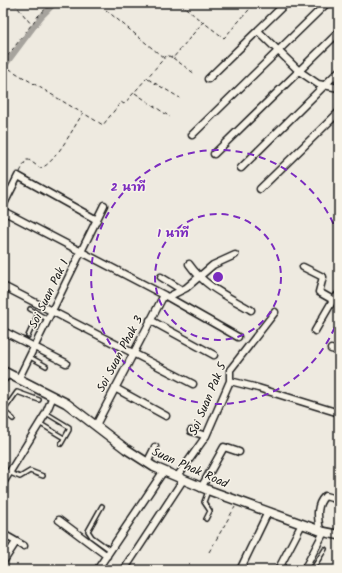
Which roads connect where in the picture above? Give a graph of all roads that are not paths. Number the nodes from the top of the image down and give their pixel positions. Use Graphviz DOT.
graph roads {
  1 [pos="286,3"];
  2 [pos="327,3"];
  3 [pos="258,31"];
  4 [pos="339,32"];
  5 [pos="278,52"];
  6 [pos="298,71"];
  7 [pos="339,71"];
  8 [pos="208,79"];
  9 [pos="324,86"];
  10 [pos="339,88"];
  11 [pos="339,112"];
  12 [pos="192,135"];
  13 [pos="214,154"];
  14 [pos="241,168"];
  15 [pos="3,188"];
  16 [pos="260,189"];
  17 [pos="10,192"];
  18 [pos="104,205"];
  19 [pos="3,206"];
  20 [pos="3,211"];
  21 [pos="97,220"];
  22 [pos="82,251"];
  23 [pos="236,255"];
  24 [pos="189,264"];
  25 [pos="303,267"];
  26 [pos="161,277"];
  27 [pos="198,277"];
  28 [pos="3,286"];
  29 [pos="182,290"];
  30 [pos="339,294"];
  31 [pos="166,296"];
  32 [pos="333,300"];
  33 [pos="30,309"];
  34 [pos="251,310"];
  35 [pos="54,311"];
  36 [pos="275,312"];
  37 [pos="38,314"];
  38 [pos="49,320"];
  39 [pos="150,320"];
  40 [pos="3,331"];
  41 [pos="316,331"];
  42 [pos="28,336"];
  43 [pos="238,337"];
  44 [pos="35,348"];
  45 [pos="331,349"];
  46 [pos="339,351"];
  47 [pos="134,352"];
  48 [pos="214,355"];
  49 [pos="30,357"];
  50 [pos="66,363"];
  51 [pos="46,366"];
  52 [pos="5,375"];
  53 [pos="19,378"];
  54 [pos="230,381"];
  55 [pos="193,384"];
  56 [pos="35,387"];
  57 [pos="115,388"];
  58 [pos="31,395"];
  59 [pos="53,396"];
  60 [pos="39,400"];
  61 [pos="338,411"];
  62 [pos="46,413"];
  63 [pos="166,416"];
  64 [pos="13,419"];
  65 [pos="39,423"];
  66 [pos="96,424"];
  67 [pos="191,431"];
  68 [pos="206,436"];
  69 [pos="64,438"];
  70 [pos="61,444"];
  71 [pos="155,446"];
  72 [pos="239,452"];
  73 [pos="147,463"];
  74 [pos="3,470"];
  75 [pos="163,472"];
  76 [pos="9,473"];
  77 [pos="43,476"];
  78 [pos="180,479"];
  79 [pos="3,483"];
  80 [pos="205,489"];
  81 [pos="332,498"];
  82 [pos="102,506"];
  83 [pos="268,512"];
  84 [pos="206,519"];
  85 [pos="59,520"];
  86 [pos="302,524"];
  87 [pos="322,531"];
  88 [pos="3,534"];
  89 [pos="339,535"];
  90 [pos="16,542"];
  91 [pos="24,546"];
  92 [pos="325,549"];
  93 [pos="110,550"];
  94 [pos="106,556"];
  95 [pos="3,562"];
  96 [pos="97,570"];
  97 [pos="124,570"];
  98 [pos="240,570"];
  99 [pos="278,570"];
  100 [pos="304,570"];
  101 [pos="312,570"];
  1 -- 3 [label="street"];
  2 -- 5 [label="street"];
  3 -- 5 [label="street"];
  3 -- 8 [label="street"];
  4 -- 6 [label="street"];
  5 -- 6 [label="street"];
  5 -- 12 [label="street"];
  6 -- 9 [label="street"];
  6 -- 13 [label="street"];
  7 -- 9 [label="street"];
  9 -- 10 [label="street"];
  9 -- 14 [label="street"];
  11 -- 16 [label="street"];
  15 -- 17 [label="street"];
  17 -- 19 [label="street"];
  17 -- 21 [label="street"];
  18 -- 21 [label="street, Soi Suan Pak 1"];
  20 -- 22 [label="street"];
  21 -- 22 [label="street, Soi Suan Pak 1"];
  22 -- 31 [label="street"];
  22 -- 35 [label="street, Soi Suan Pak 1"];
  23 -- 27 [label="street"];
  24 -- 27 [label="street"];
  25 -- 32 [label="street"];
  26 -- 29 [label="street"];
  27 -- 29 [label="street"];
  27 -- 34 [label="street"];
  28 -- 35 [label="street"];
  29 -- 31 [label="street"];
  30 -- 32 [label="street"];
  31 -- 39 [label="street, Soi Suan Phak 3"];
  31 -- 43 [label="street"];
  32 -- 41 [label="street"];
  33 -- 37 [label="lane"];
  35 -- 38 [label="street, Soi Suan Pak 1"];
  35 -- 47 [label="street"];
  36 -- 54 [label="street, Soi Suan Pak 5"];
  37 -- 38 [label="lane"];
  37 -- 42 [label="lane"];
  38 -- 44 [label="street, Soi Suan Pak 1"];
  39 -- 47 [label="street, Soi Suan Phak 3"];
  39 -- 48 [label="street"];
  40 -- 44 [label="street"];
  44 -- 49 [label="street, Soi Suan Pak 1"];
  44 -- 50 [label="street"];
  45 -- 46 [label="street"];
  47 -- 55 [label="street"];
  47 -- 57 [label="street, Soi Suan Phak 3"];
  49 -- 51 [label="lane"];
  49 -- 53 [label="street, Soi Suan Pak 1"];
  52 -- 53 [label="street, Suan Phak Road"];
  53 -- 56 [label="street, Suan Phak Road"];
  54 -- 61 [label="street"];
  54 -- 68 [label="street, Soi Suan Pak 5"];
  56 -- 58 [label="lane"];
  56 -- 59 [label="street, Suan Phak Road"];
  57 -- 63 [label="street"];
  57 -- 66 [label="street, Soi Suan Phak 3"];
  58 -- 60 [label="lane"];
  58 -- 64 [label="lane"];
  59 -- 62 [label="street"];
  59 -- 66 [label="street, Suan Phak Road"];
  62 -- 65 [label="street"];
  62 -- 69 [label="lane"];
  65 -- 69 [label="lane"];
  65 -- 76 [label="street"];
  66 -- 73 [label="street, Suan Phak Road"];
  67 -- 68 [label="street"];
  68 -- 78 [label="street, Soi Suan Pak 5"];
  69 -- 70 [label="lane"];
  71 -- 73 [label="street"];
  72 -- 80 [label="street"];
  73 -- 75 [label="street, Suan Phak Road"];
  74 -- 76 [label="lane"];
  75 -- 78 [label="street, Suan Phak Road"];
  75 -- 93 [label="street"];
  76 -- 77 [label="lane"];
  76 -- 79 [label="street"];
  78 -- 80 [label="street, Suan Phak Road"];
  78 -- 97 [label="street, Soi Suan Pak 5"];
  80 -- 83 [label="street, Suan Phak Road"];
  80 -- 84 [label="lane"];
  81 -- 87 [label="street"];
  82 -- 93 [label="lane"];
  83 -- 86 [label="street, Suan Phak Road"];
  83 -- 98 [label="street"];
  85 -- 94 [label="street"];
  86 -- 87 [label="street, Suan Phak Road"];
  86 -- 99 [label="street"];
  87 -- 89 [label="street, Suan Phak Road"];
  87 -- 100 [label="street"];
  88 -- 90 [label="street"];
  90 -- 91 [label="street"];
  90 -- 95 [label="street"];
  92 -- 101 [label="lane"];
  93 -- 94 [label="street"];
  94 -- 96 [label="street"];
}
